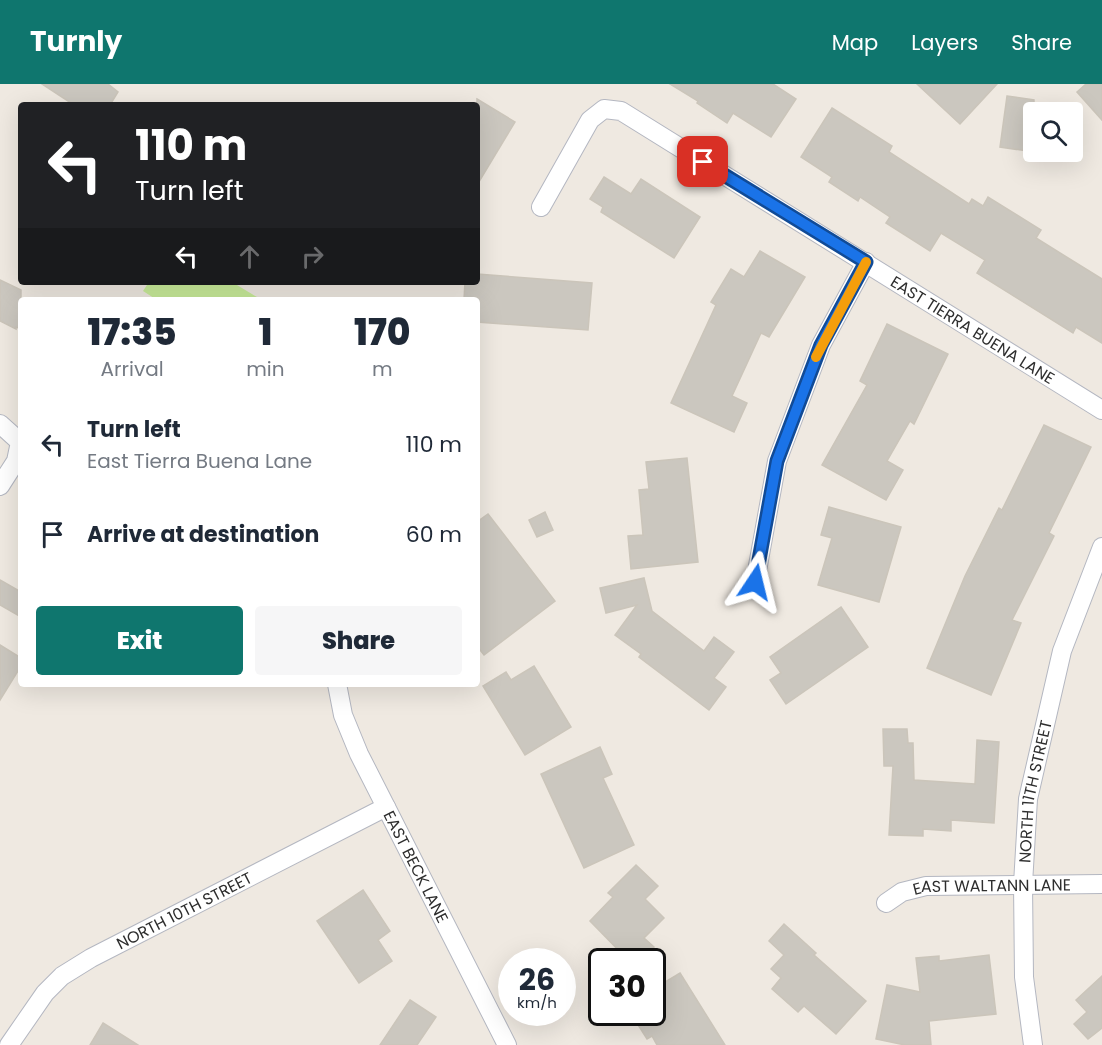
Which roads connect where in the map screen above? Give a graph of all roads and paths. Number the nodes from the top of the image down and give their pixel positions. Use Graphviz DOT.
graph roads {
  1 [pos="541,207"];
  2 [pos="866,262"];
  3 [pos="1102,410"];
  4 [pos="0,424"];
  5 [pos="18,440"];
  6 [pos="18,452"];
  7 [pos="0,486"];
  8 [pos="1102,547"];
  9 [pos="755,582"];
  10 [pos="338,687"];
  11 [pos="386,807"];
  12 [pos="1023,884"];
  13 [pos="1102,884"];
  14 [pos="886,903"];
  15 [pos="9,1045"];
  16 [pos="507,1045"];
  17 [pos="1033,1045"];
  1 -- 2 [label="street, EAST TIERRA BUENA LANE"];
  2 -- 3 [label="street, EAST TIERRA BUENA LANE"];
  2 -- 9 [label="street"];
  4 -- 5 [label="street"];
  6 -- 7 [label="street"];
  8 -- 12 [label="street, NORTH 11TH STREET"];
  10 -- 11 [label="street, EAST BECK LANE"];
  11 -- 15 [label="street, NORTH 10TH STREET"];
  11 -- 16 [label="street, EAST BECK LANE"];
  12 -- 13 [label="street, EAST WALTANN LANE"];
  12 -- 14 [label="street, EAST WALTANN LANE"];
  12 -- 17 [label="street, NORTH 11TH STREET"];
}
